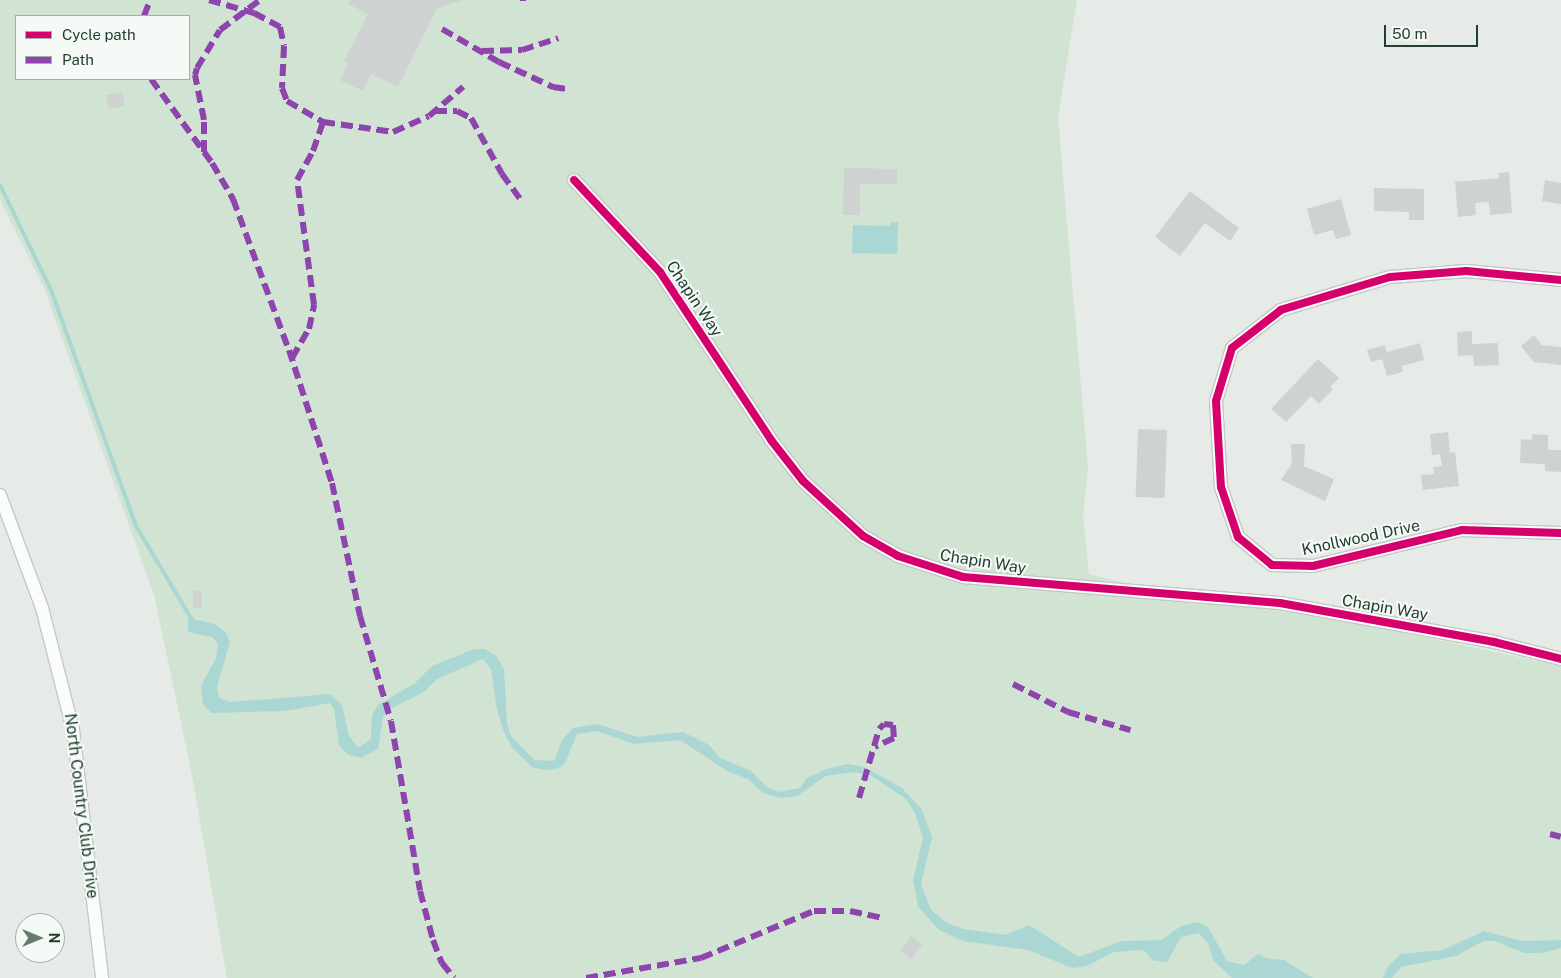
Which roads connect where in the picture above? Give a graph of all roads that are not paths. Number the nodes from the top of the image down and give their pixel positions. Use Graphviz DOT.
graph roads {
  1 [pos="574,180"];
  2 [pos="1561,280"];
  3 [pos="0,495"];
  4 [pos="1561,533"];
  5 [pos="1561,659"];
  6 [pos="102,978"];
  1 -- 5 [label="street, Chapin Way"];
  2 -- 4 [label="street, Knollwood Drive"];
  3 -- 6 [label="street, North Country Club Drive"];
}
